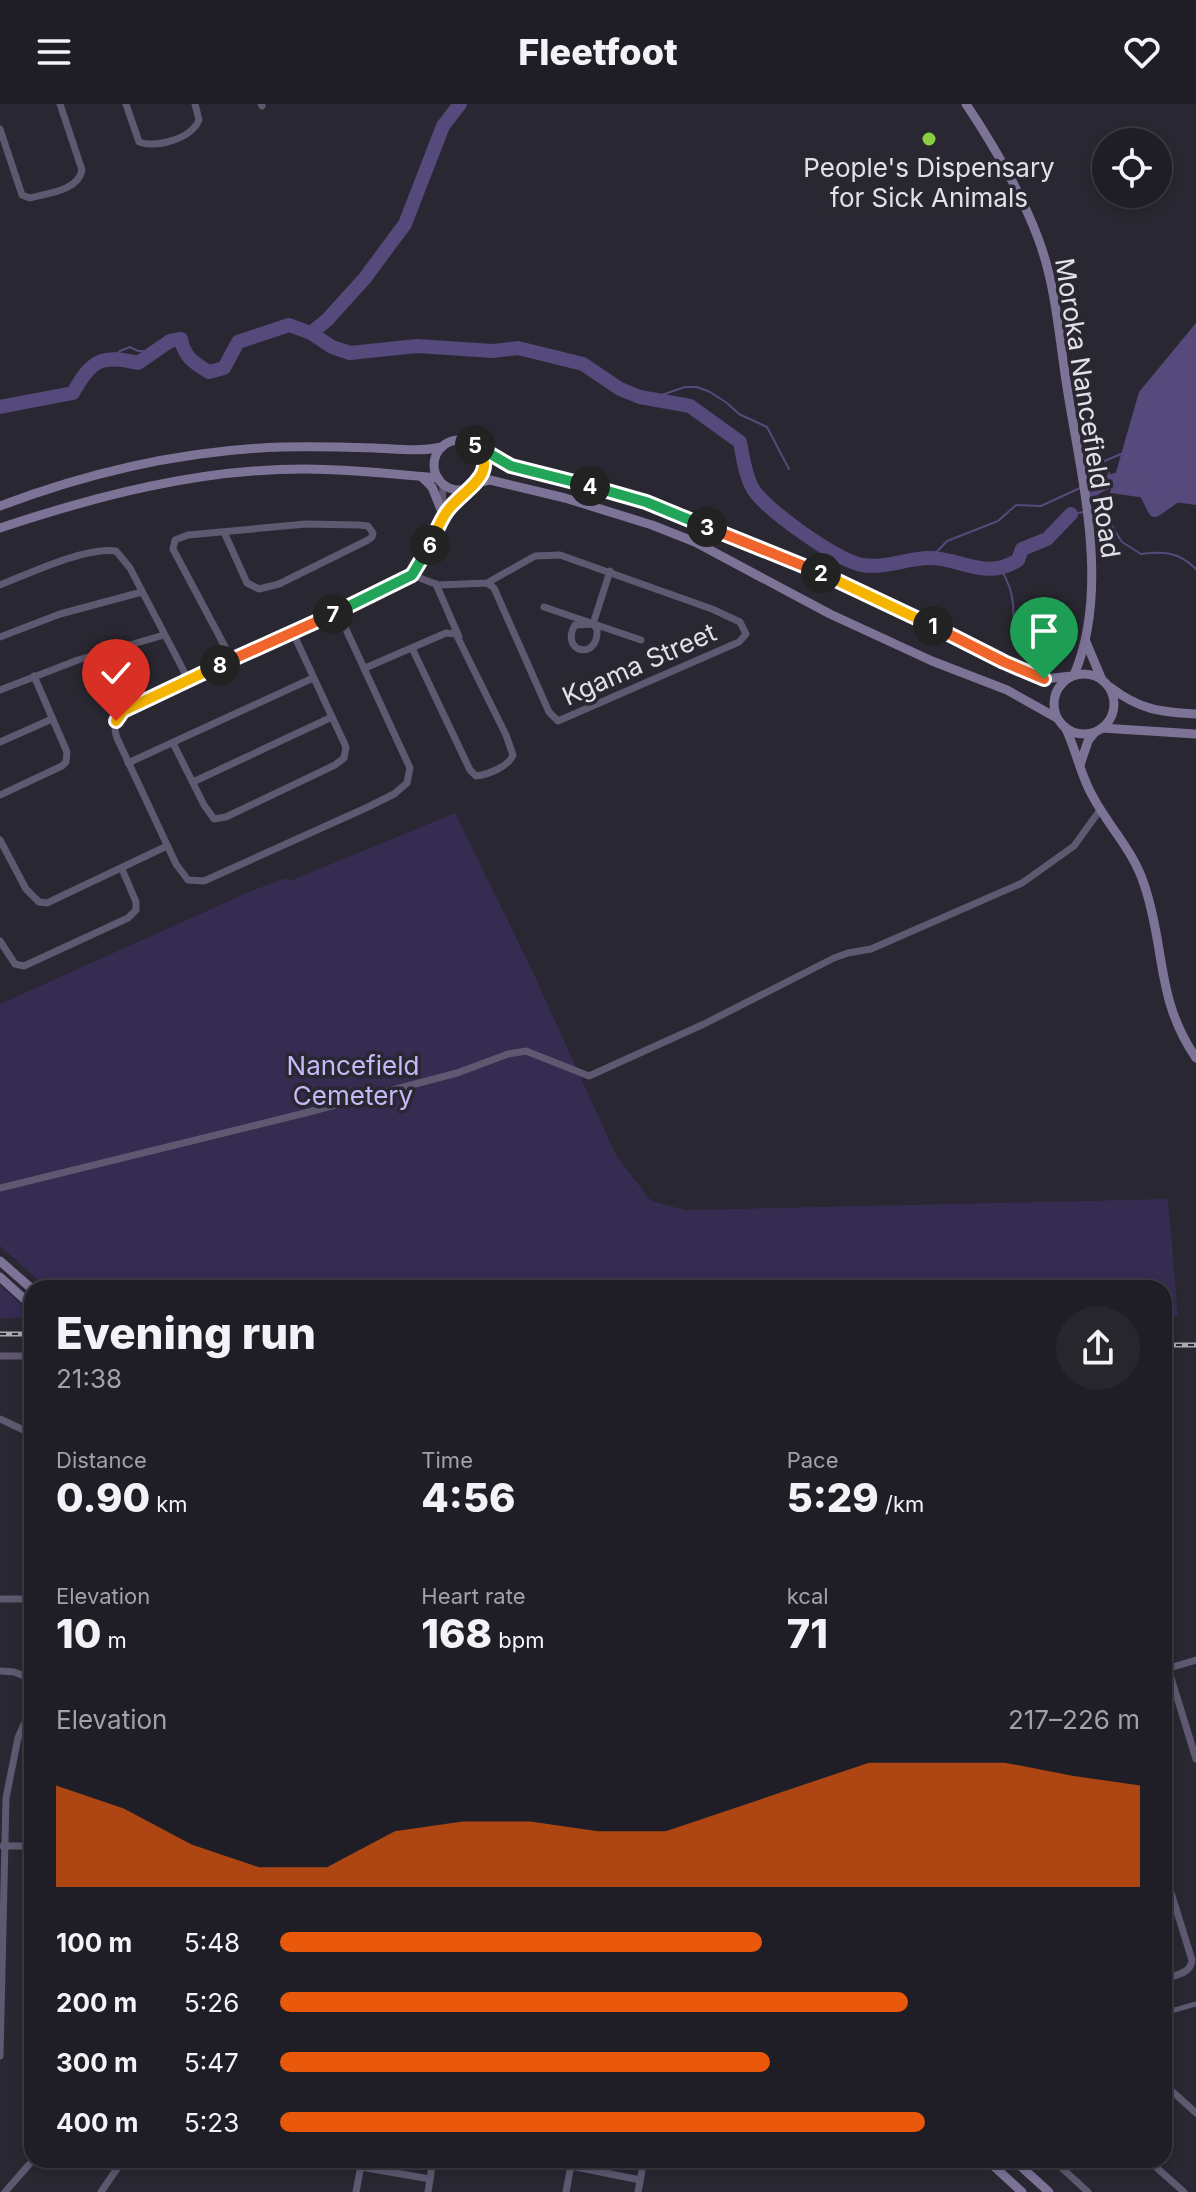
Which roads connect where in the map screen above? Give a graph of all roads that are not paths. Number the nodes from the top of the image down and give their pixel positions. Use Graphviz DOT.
graph roads {
  1 [pos="60,104"];
  2 [pos="126,104"];
  3 [pos="195,104"];
  4 [pos="966,104"];
  5 [pos="0,129"];
  6 [pos="10,164"];
  7 [pos="0,167"];
  8 [pos="473,445"];
  9 [pos="442,447"];
  10 [pos="422,477"];
  11 [pos="441,481"];
  12 [pos="474,485"];
  13 [pos="0,506"];
  14 [pos="442,515"];
  15 [pos="0,528"];
  16 [pos="224,532"];
  17 [pos="610,571"];
  18 [pos="412,575"];
  19 [pos="487,583"];
  20 [pos="436,584"];
  21 [pos="0,585"];
  22 [pos="142,592"];
  23 [pos="544,607"];
  24 [pos="338,612"];
  25 [pos="593,624"];
  26 [pos="293,633"];
  27 [pos="164,635"];
  28 [pos="0,637"];
  29 [pos="460,637"];
  30 [pos="641,640"];
  31 [pos="1086,642"];
  32 [pos="412,648"];
  33 [pos="232,660"];
  34 [pos="365,668"];
  35 [pos="34,676"];
  36 [pos="1073,676"];
  37 [pos="313,678"];
  38 [pos="188,679"];
  39 [pos="1105,682"];
  40 [pos="0,690"];
  41 [pos="1196,714"];
  42 [pos="332,717"];
  43 [pos="1057,718"];
  44 [pos="52,719"];
  45 [pos="1065,727"];
  46 [pos="1098,730"];
  47 [pos="1196,734"];
  48 [pos="0,742"];
  49 [pos="173,743"];
  50 [pos="128,763"];
  51 [pos="1080,765"];
  52 [pos="193,782"];
  53 [pos="0,795"];
  54 [pos="1100,810"];
  55 [pos="0,840"];
  56 [pos="167,846"];
  57 [pos="122,869"];
  58 [pos="0,941"];
  59 [pos="1196,1058"];
  60 [pos="0,1188"];
  61 [pos="0,1261"];
  62 [pos="0,1277"];
  63 [pos="24,1282"];
  64 [pos="24,1299"];
  65 [pos="0,1356"];
  66 [pos="24,1356"];
  67 [pos="0,1419"];
  68 [pos="24,1430"];
  69 [pos="0,1599"];
  70 [pos="24,1599"];
  71 [pos="1196,1660"];
  72 [pos="1172,1667"];
  73 [pos="0,1671"];
  74 [pos="24,1676"];
  75 [pos="1172,1677"];
  76 [pos="24,1721"];
  77 [pos="1192,1735"];
  78 [pos="1196,1759"];
  79 [pos="3,1846"];
  80 [pos="24,1846"];
  81 [pos="1172,1896"];
  82 [pos="1172,1976"];
  83 [pos="0,1989"];
  84 [pos="1196,2004"];
  85 [pos="1172,2011"];
  86 [pos="0,2056"];
  87 [pos="1172,2091"];
  88 [pos="1196,2113"];
  89 [pos="26,2168"];
  90 [pos="118,2168"];
  91 [pos="361,2168"];
  92 [pos="383,2168"];
  93 [pos="432,2168"];
  94 [pos="570,2168"];
  95 [pos="591,2168"];
  96 [pos="642,2168"];
  97 [pos="996,2168"];
  98 [pos="1023,2168"];
  99 [pos="1062,2168"];
  100 [pos="1157,2168"];
  101 [pos="430,2179"];
  102 [pos="640,2180"];
  103 [pos="7,2191"];
  104 [pos="101,2192"];
  105 [pos="356,2192"];
  106 [pos="428,2192"];
  107 [pos="566,2192"];
  108 [pos="638,2192"];
  109 [pos="1022,2192"];
  110 [pos="1049,2192"];
  111 [pos="1088,2192"];
  112 [pos="1184,2192"];
  1 -- 6 [label="street"];
  2 -- 3 [label="street"];
  4 -- 31 [label="main road, Moroka Nancefield Road"];
  5 -- 6 [label="street"];
  6 -- 7 [label="street"];
  8 -- 9 [label="main road"];
  8 -- 12 [label="main road"];
  8 -- 36 [label="main road"];
  9 -- 11 [label="main road"];
  9 -- 13 [label="main road"];
  10 -- 11 [label="main road"];
  10 -- 14 [label="main road"];
  10 -- 15 [label="main road"];
  11 -- 12 [label="main road"];
  11 -- 14 [label="street"];
  12 -- 14 [label="street"];
  12 -- 43 [label="main road"];
  14 -- 18 [label="street"];
  16 -- 16 [label="street"];
  16 -- 33 [label="street"];
  17 -- 19 [label="street, Kgama Street"];
  17 -- 19 [label="street, Kgama Street"];
  17 -- 25 [label="street"];
  18 -- 20 [label="street, Kgama Street"];
  18 -- 24 [label="street"];
  19 -- 20 [label="street, Kgama Street"];
  20 -- 29 [label="street"];
  21 -- 22 [label="street"];
  22 -- 27 [label="street"];
  22 -- 28 [label="street"];
  23 -- 25 [label="street"];
  24 -- 26 [label="street"];
  24 -- 34 [label="street"];
  25 -- 25 [label="street"];
  25 -- 30 [label="street"];
  26 -- 33 [label="street"];
  26 -- 37 [label="street"];
  27 -- 35 [label="street"];
  27 -- 38 [label="street"];
  29 -- 32 [label="street"];
  29 -- 32 [label="street"];
  31 -- 36 [label="main road, Moroka Nancefield Road"];
  31 -- 39 [label="main road, Moroka Nancefield Road"];
  32 -- 34 [label="street"];
  33 -- 38 [label="street"];
  34 -- 56 [label="street"];
  35 -- 40 [label="street"];
  35 -- 44 [label="street"];
  36 -- 39 [label="main road"];
  36 -- 43 [label="main road"];
  37 -- 42 [label="street"];
  37 -- 49 [label="street"];
  38 -- 50 [label="street"];
  39 -- 41 [label="main road"];
  39 -- 46 [label="main road"];
  42 -- 52 [label="street"];
  42 -- 52 [label="street"];
  43 -- 45 [label="main road"];
  44 -- 48 [label="street"];
  44 -- 53 [label="street"];
  45 -- 46 [label="main road"];
  45 -- 51 [label="main road"];
  46 -- 47 [label="main road"];
  46 -- 51 [label="main road"];
  49 -- 50 [label="street"];
  49 -- 52 [label="street"];
  50 -- 56 [label="street"];
  51 -- 54 [label="main road"];
  54 -- 59 [label="main road"];
  54 -- 60 [label="street"];
  55 -- 57 [label="street"];
  56 -- 57 [label="street"];
  57 -- 58 [label="street"];
  61 -- 63 [label="main road"];
  62 -- 64 [label="main road"];
  65 -- 66 [label="street"];
  67 -- 68 [label="street"];
  69 -- 70 [label="street"];
  71 -- 72 [label="street"];
  73 -- 74 [label="street"];
  75 -- 77 [label="street"];
  76 -- 79 [label="street"];
  77 -- 78 [label="street"];
  79 -- 80 [label="street"];
  79 -- 83 [label="street"];
  81 -- 82 [label="street"];
  83 -- 86 [label="street"];
  84 -- 85 [label="street"];
  87 -- 88 [label="street"];
  89 -- 103 [label="street"];
  90 -- 104 [label="street"];
  91 -- 105 [label="street"];
  92 -- 101 [label="street"];
  93 -- 101 [label="street"];
  94 -- 107 [label="street"];
  95 -- 102 [label="street"];
  96 -- 102 [label="street"];
  97 -- 109 [label="main road"];
  98 -- 110 [label="main road"];
  99 -- 111 [label="street"];
  100 -- 112 [label="street"];
  101 -- 106 [label="street"];
  102 -- 108 [label="street"];
}
